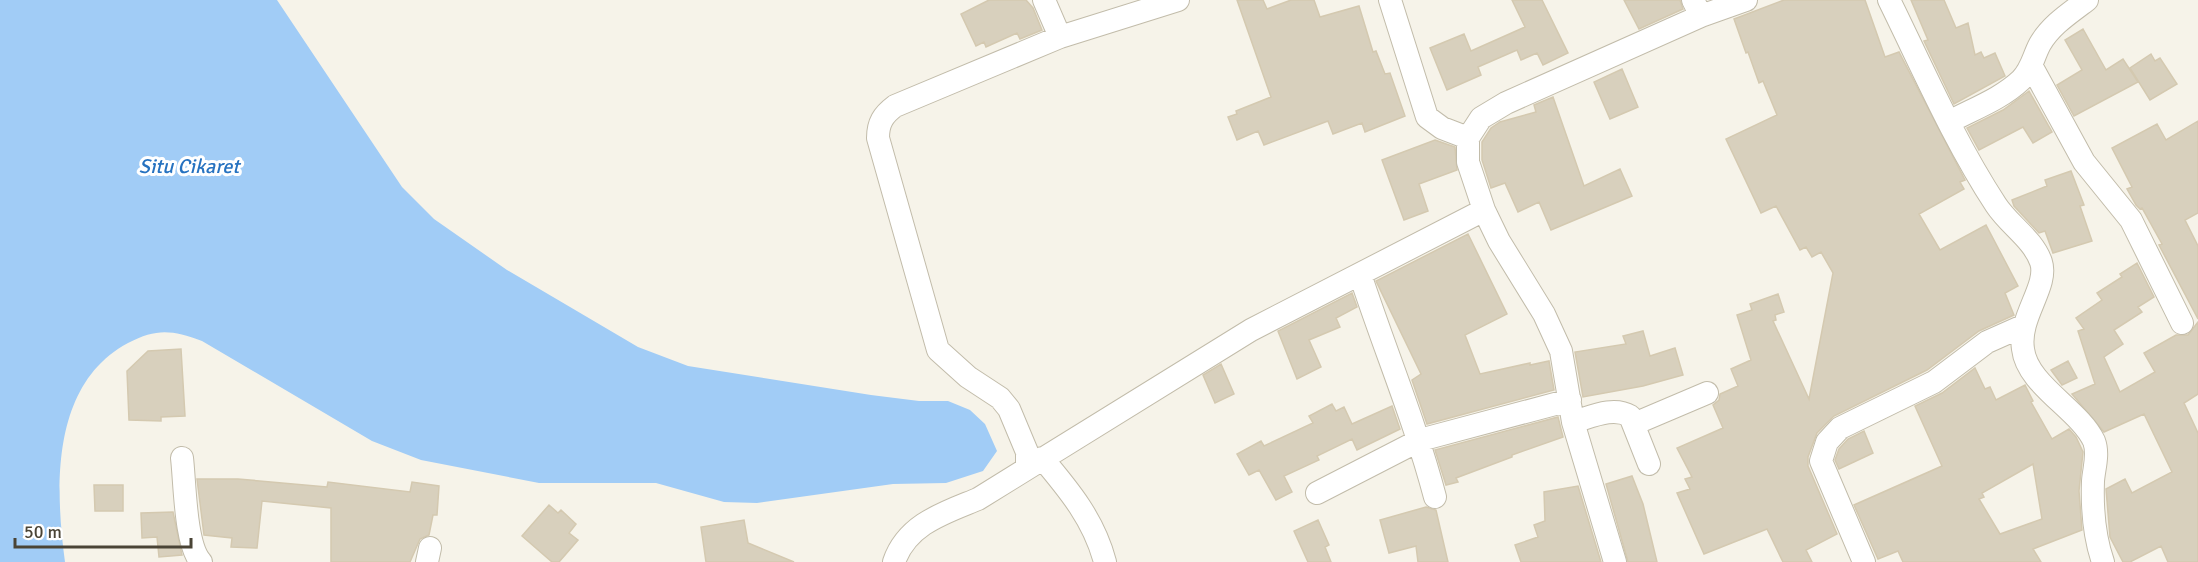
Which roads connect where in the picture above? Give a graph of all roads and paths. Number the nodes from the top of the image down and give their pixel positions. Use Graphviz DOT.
graph roads {
  1 [pos="1044,0"];
  2 [pos="1178,0"];
  3 [pos="1390,0"];
  4 [pos="1746,0"];
  5 [pos="1889,0"];
  6 [pos="2087,0"];
  7 [pos="1697,8"];
  8 [pos="1060,37"];
  9 [pos="2032,67"];
  10 [pos="1949,122"];
  11 [pos="1468,138"];
  12 [pos="1484,210"];
  13 [pos="1360,274"];
  14 [pos="2182,323"];
  15 [pos="2023,326"];
  16 [pos="1707,393"];
  17 [pos="1572,411"];
  18 [pos="1634,424"];
  19 [pos="1420,440"];
  20 [pos="182,458"];
  21 [pos="1034,463"];
  22 [pos="1649,464"];
  23 [pos="1317,493"];
  24 [pos="1435,497"];
  25 [pos="201,562"];
  26 [pos="894,562"];
  27 [pos="1105,562"];
  28 [pos="1616,562"];
  29 [pos="1864,562"];
  30 [pos="2103,562"];
  1 -- 8 [label="street"];
  2 -- 8 [label="street"];
  3 -- 11 [label="street"];
  4 -- 7 [label="street"];
  5 -- 10 [label="street"];
  6 -- 9 [label="street"];
  7 -- 11 [label="street"];
  8 -- 21 [label="street"];
  9 -- 10 [label="street"];
  9 -- 14 [label="street"];
  10 -- 15 [label="street"];
  11 -- 12 [label="street"];
  12 -- 13 [label="street"];
  12 -- 17 [label="street"];
  13 -- 19 [label="street"];
  13 -- 21 [label="street"];
  15 -- 29 [label="street"];
  15 -- 30 [label="street"];
  16 -- 18 [label="street"];
  17 -- 18 [label="street"];
  17 -- 19 [label="street"];
  17 -- 28 [label="street"];
  18 -- 22 [label="street"];
  19 -- 23 [label="street"];
  19 -- 24 [label="street"];
  20 -- 25 [label="street"];
  21 -- 26 [label="street"];
  21 -- 27 [label="street"];
}
